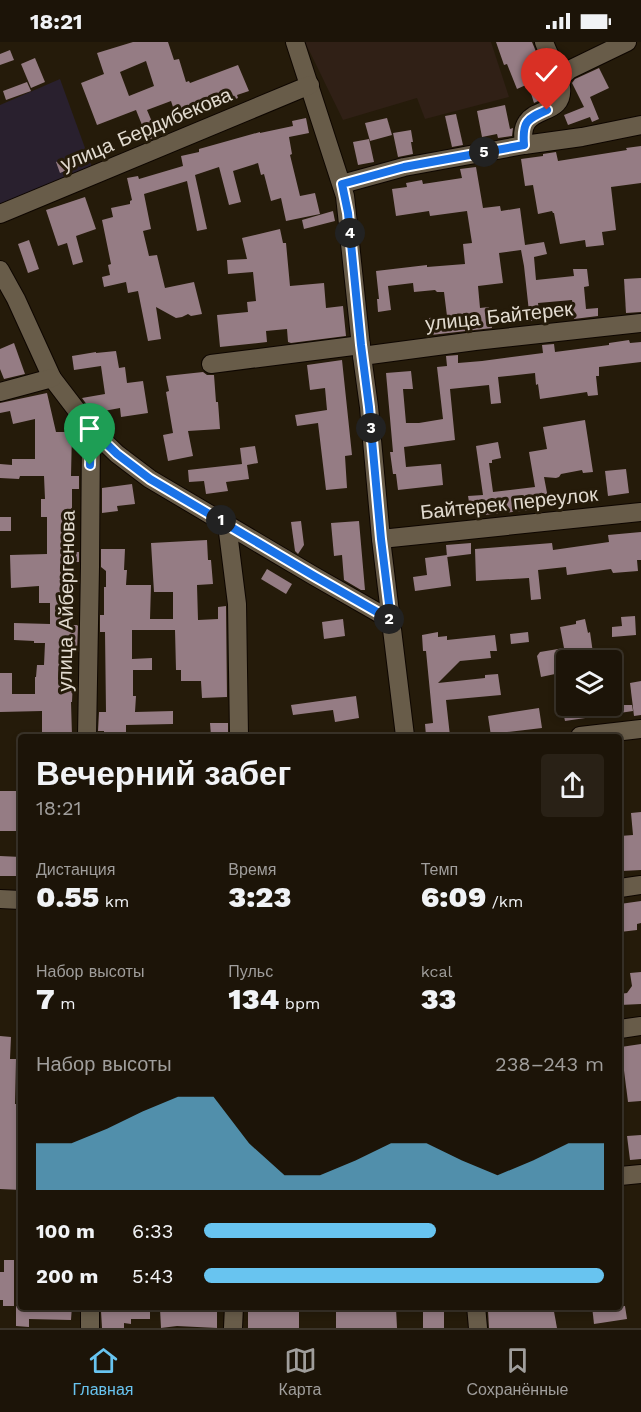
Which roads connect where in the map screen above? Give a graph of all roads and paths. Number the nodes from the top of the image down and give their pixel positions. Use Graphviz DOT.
graph roads {
  1 [pos="295,42"];
  2 [pos="544,42"];
  3 [pos="627,42"];
  4 [pos="559,79"];
  5 [pos="310,85"];
  6 [pos="641,125"];
  7 [pos="524,145"];
  8 [pos="342,184"];
  9 [pos="0,214"];
  10 [pos="0,270"];
  11 [pos="641,324"];
  12 [pos="361,350"];
  13 [pos="211,364"];
  14 [pos="52,378"];
  15 [pos="0,392"];
  16 [pos="91,429"];
  17 [pos="641,512"];
  18 [pos="225,522"];
  19 [pos="381,539"];
  20 [pos="391,620"];
  21 [pos="641,729"];
  22 [pos="87,734"];
  23 [pos="239,734"];
  24 [pos="405,734"];
  25 [pos="597,734"];
  26 [pos="641,885"];
  27 [pos="622,888"];
  28 [pos="0,899"];
  29 [pos="18,900"];
  30 [pos="641,1026"];
  31 [pos="622,1029"];
  32 [pos="641,1174"];
  33 [pos="622,1176"];
  34 [pos="90,1310"];
  35 [pos="234,1310"];
  36 [pos="476,1310"];
  37 [pos="90,1328"];
  38 [pos="233,1328"];
  39 [pos="478,1328"];
  1 -- 5 [label="street"];
  2 -- 4 [label="street"];
  3 -- 4 [label="street"];
  4 -- 7 [label="street"];
  5 -- 8 [label="street"];
  5 -- 9 [label="street, улица Бердибекова"];
  6 -- 7 [label="street"];
  7 -- 8 [label="street"];
  8 -- 12 [label="street"];
  10 -- 14 [label="street"];
  11 -- 12 [label="street, улица Байтерек"];
  12 -- 13 [label="street, улица Байтерек"];
  12 -- 19 [label="street"];
  14 -- 15 [label="street"];
  14 -- 16 [label="street"];
  16 -- 18 [label="street"];
  16 -- 22 [label="street, улица Айбергенова"];
  17 -- 19 [label="street, Байтерек переулок"];
  18 -- 20 [label="street"];
  18 -- 23 [label="street"];
  19 -- 20 [label="street"];
  20 -- 24 [label="street"];
  21 -- 25 [label="street"];
  26 -- 27 [label="street"];
  28 -- 29 [label="street"];
  30 -- 31 [label="street"];
  32 -- 33 [label="street"];
  34 -- 37 [label="street"];
  35 -- 38 [label="street"];
  36 -- 39 [label="street"];
}
